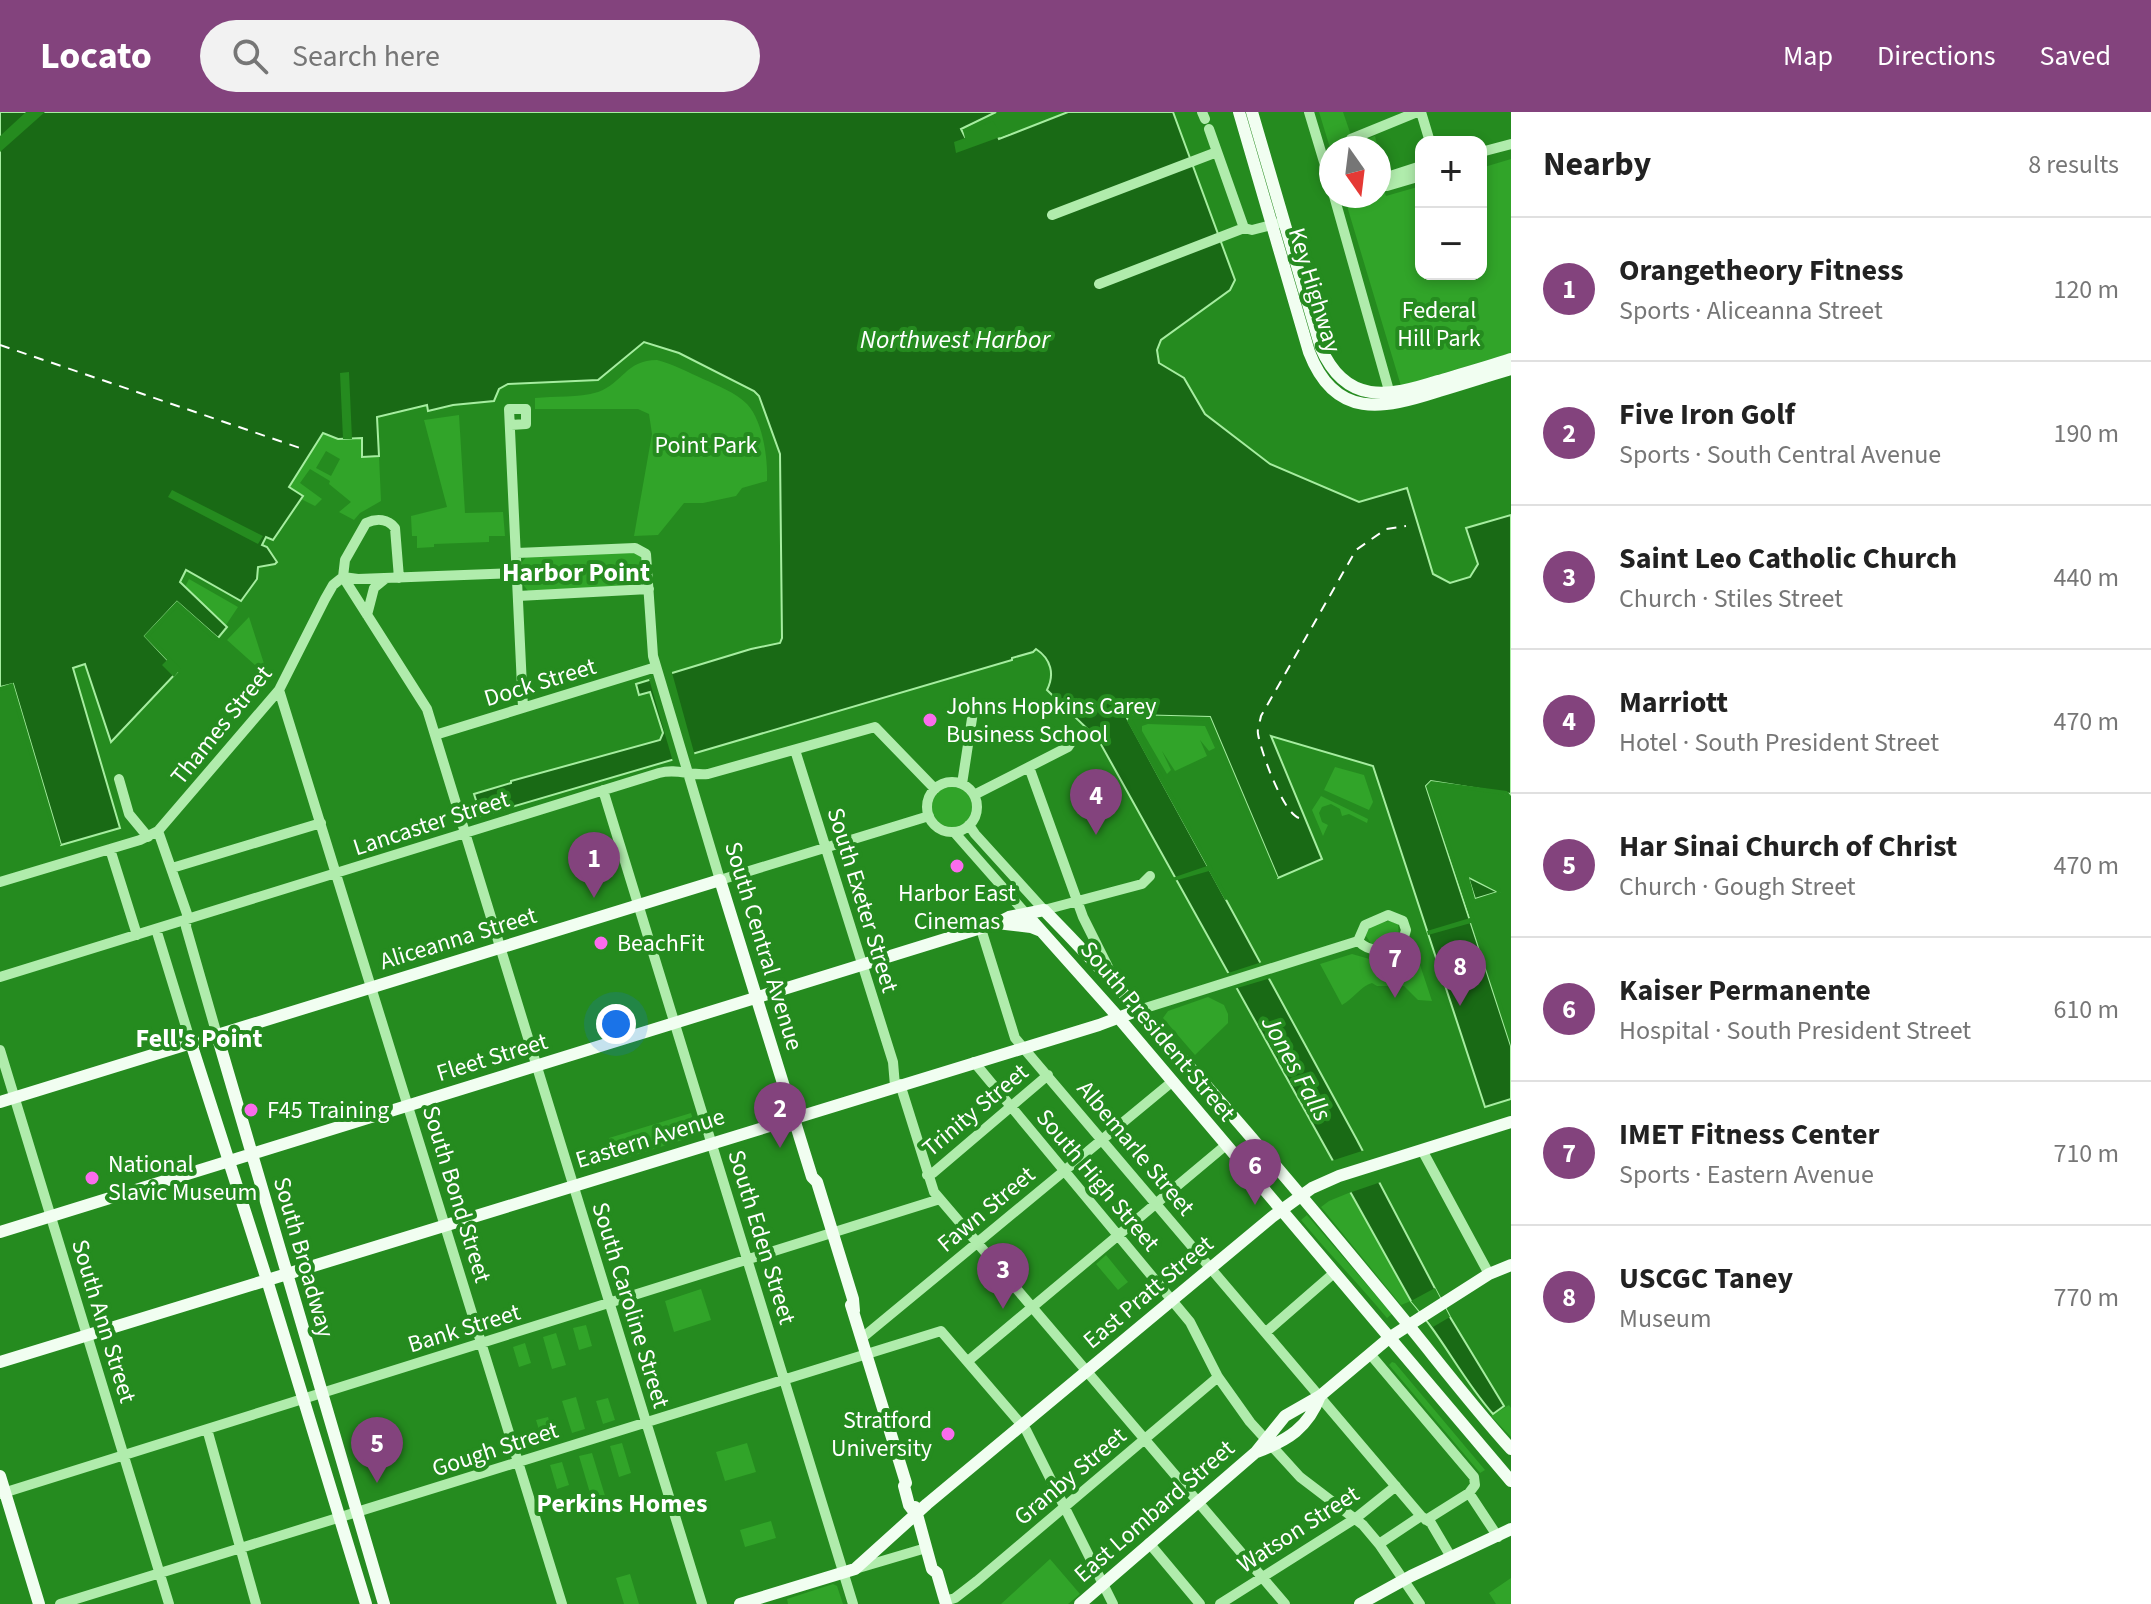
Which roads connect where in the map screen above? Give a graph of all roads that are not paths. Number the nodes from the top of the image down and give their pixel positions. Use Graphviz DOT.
graph roads {
  1 [pos="1239,112"];
  2 [pos="1252,112"];
  3 [pos="1309,112"];
  4 [pos="1419,112"];
  5 [pos="1205,120"];
  6 [pos="1359,136"];
  7 [pos="1428,136"];
  8 [pos="1511,144"];
  9 [pos="1319,145"];
  10 [pos="1487,150"];
  11 [pos="1217,152"];
  12 [pos="1415,168"];
  13 [pos="1415,178"];
  14 [pos="1337,208"];
  15 [pos="1052,215"];
  16 [pos="1279,223"];
  17 [pos="1244,228"];
  18 [pos="1099,284"];
  19 [pos="1511,359"];
  20 [pos="1511,369"];
  21 [pos="1388,394"];
  22 [pos="511,425"];
  23 [pos="517,553"];
  24 [pos="517,573"];
  25 [pos="343,577"];
  26 [pos="393,578"];
  27 [pos="649,589"];
  28 [pos="518,596"];
  29 [pos="367,615"];
  30 [pos="657,670"];
  31 [pos="279,690"];
  32 [pos="523,708"];
  33 [pos="973,712"];
  34 [pos="435,735"];
  35 [pos="1072,741"];
  36 [pos="795,750"];
  37 [pos="1029,767"];
  38 [pos="687,773"];
  39 [pos="119,779"];
  40 [pos="962,784"];
  41 [pos="935,789"];
  42 [pos="603,790"];
  43 [pos="974,795"];
  44 [pos="929,816"];
  45 [pos="321,823"];
  46 [pos="969,825"];
  47 [pos="954,832"];
  48 [pos="153,834"];
  49 [pos="466,834"];
  50 [pos="826,848"];
  51 [pos="110,849"];
  52 [pos="172,868"];
  53 [pos="337,874"];
  54 [pos="1150,876"];
  55 [pos="720,880"];
  56 [pos="0,882"];
  57 [pos="1079,901"];
  58 [pos="639,905"];
  59 [pos="1044,910"];
  60 [pos="1027,915"];
  61 [pos="186,920"];
  62 [pos="997,923"];
  63 [pos="156,929"];
  64 [pos="981,929"];
  65 [pos="1044,933"];
  66 [pos="137,935"];
  67 [pos="1358,941"];
  68 [pos="501,947"];
  69 [pos="862,965"];
  70 [pos="0,977"];
  71 [pos="1117,985"];
  72 [pos="372,988"];
  73 [pos="757,998"];
  74 [pos="1139,1010"];
  75 [pos="1118,1017"];
  76 [pos="675,1023"];
  77 [pos="217,1035"];
  78 [pos="191,1043"];
  79 [pos="1024,1047"];
  80 [pos="0,1050"];
  81 [pos="974,1062"];
  82 [pos="537,1066"];
  83 [pos="1048,1075"];
  84 [pos="1173,1081"];
  85 [pos="901,1084"];
  86 [pos="15,1098"];
  87 [pos="0,1102"];
  88 [pos="409,1105"];
  89 [pos="1011,1107"];
  90 [pos="793,1117"];
  91 [pos="1511,1122"];
  92 [pos="1102,1139"];
  93 [pos="712,1142"];
  94 [pos="1226,1145"];
  95 [pos="1422,1150"];
  96 [pos="251,1155"];
  97 [pos="229,1161"];
  98 [pos="1064,1171"];
  99 [pos="927,1175"];
  100 [pos="574,1185"];
  101 [pos="1300,1196"];
  102 [pos="940,1199"];
  103 [pos="1156,1203"];
  104 [pos="1281,1210"];
  105 [pos="51,1217"];
  106 [pos="446,1224"];
  107 [pos="0,1232"];
  108 [pos="830,1234"];
  109 [pos="1118,1235"];
  110 [pos="977,1242"];
  111 [pos="749,1259"];
  112 [pos="1511,1265"];
  113 [pos="1211,1268"];
  114 [pos="1334,1273"];
  115 [pos="286,1274"];
  116 [pos="1489,1274"];
  117 [pos="267,1280"];
  118 [pos="1172,1300"];
  119 [pos="610,1303"];
  120 [pos="1032,1307"];
  121 [pos="1409,1325"];
  122 [pos="1266,1332"];
  123 [pos="87,1335"];
  124 [pos="862,1338"];
  125 [pos="1389,1338"];
  126 [pos="483,1343"];
  127 [pos="867,1354"];
  128 [pos="1370,1354"];
  129 [pos="968,1361"];
  130 [pos="0,1362"];
  131 [pos="1087,1371"];
  132 [pos="1218,1377"];
  133 [pos="786,1380"];
  134 [pos="321,1394"];
  135 [pos="1320,1396"];
  136 [pos="303,1399"];
  137 [pos="646,1423"];
  138 [pos="1022,1424"];
  139 [pos="207,1429"];
  140 [pos="1145,1439"];
  141 [pos="1268,1443"];
  142 [pos="1511,1449"];
  143 [pos="124,1455"];
  144 [pos="518,1463"];
  145 [pos="0,1476"];
  146 [pos="1511,1481"];
  147 [pos="1396,1486"];
  148 [pos="3,1493"];
  149 [pos="1469,1493"];
  150 [pos="1199,1502"];
  151 [pos="1065,1507"];
  152 [pos="358,1514"];
  153 [pos="916,1514"];
  154 [pos="1356,1518"];
  155 [pos="1424,1518"];
  156 [pos="340,1519"];
  157 [pos="1511,1529"];
  158 [pos="1498,1537"];
  159 [pos="1149,1543"];
  160 [pos="1379,1544"];
  161 [pos="926,1548"];
  162 [pos="240,1550"];
  163 [pos="1451,1557"];
  164 [pos="849,1571"];
  165 [pos="159,1574"];
  166 [pos="1263,1577"];
  167 [pos="1403,1580"];
  168 [pos="1103,1584"];
  169 [pos="944,1603"];
  170 [pos="39,1604"];
  171 [pos="60,1604"];
  172 [pos="169,1604"];
  173 [pos="256,1604"];
  174 [pos="366,1604"];
  175 [pos="384,1604"];
  176 [pos="562,1604"];
  177 [pos="702,1604"];
  178 [pos="740,1604"];
  179 [pos="853,1604"];
  180 [pos="1080,1604"];
  181 [pos="1113,1604"];
  182 [pos="1200,1604"];
  183 [pos="1220,1604"];
  184 [pos="1285,1604"];
  185 [pos="1360,1604"];
  186 [pos="1420,1604"];
  1 -- 16 [label="main road, Key Highway"];
  2 -- 16 [label="main road, Key Highway"];
  3 -- 9 [label="street"];
  4 -- 6 [label="street"];
  4 -- 7 [label="street"];
  5 -- 11 [label="street"];
  8 -- 10 [label="street"];
  11 -- 15 [label="street"];
  11 -- 17 [label="street"];
  12 -- 13 [label="street"];
  14 -- 21 [label="street"];
  16 -- 17 [label="street"];
  16 -- 20 [label="main road, Key Highway"];
  16 -- 21 [label="main road, Key Highway"];
  17 -- 18 [label="street"];
  19 -- 21 [label="main road, Key Highway"];
  22 -- 23 [label="street"];
  23 -- 24 [label="street"];
  23 -- 27 [label="street, South Central Avenue"];
  24 -- 26 [label="street"];
  24 -- 28 [label="street"];
  25 -- 26 [label="street"];
  25 -- 26 [label="street, Thames Street"];
  25 -- 29 [label="street, South Caroline Street"];
  25 -- 31 [label="street, Thames Street"];
  26 -- 29 [label="street"];
  27 -- 28 [label="street"];
  27 -- 30 [label="street, South Central Avenue"];
  28 -- 32 [label="street"];
  29 -- 34 [label="street, South Caroline Street"];
  30 -- 32 [label="street, Dock Street"];
  30 -- 38 [label="street, South Central Avenue"];
  31 -- 45 [label="street, South Bond Street"];
  31 -- 48 [label="street, Thames Street"];
  32 -- 34 [label="street, Dock Street"];
  33 -- 40 [label="street"];
  34 -- 49 [label="street, South Caroline Street"];
  35 -- 37 [label="street"];
  36 -- 38 [label="street, Lancaster Street"];
  36 -- 41 [label="street, Lancaster Street"];
  36 -- 50 [label="street, South Exeter Street"];
  37 -- 43 [label="street"];
  37 -- 57 [label="street, South President Street"];
  38 -- 42 [label="street, Lancaster Street"];
  38 -- 55 [label="street, South Central Avenue"];
  39 -- 48 [label="street, South Broadway"];
  40 -- 41 [label="street"];
  40 -- 43 [label="street"];
  41 -- 44 [label="street"];
  42 -- 49 [label="street, Lancaster Street"];
  42 -- 58 [label="street, South Eden Street"];
  43 -- 46 [label="street"];
  44 -- 47 [label="street"];
  44 -- 50 [label="street, Aliceanna Street"];
  45 -- 52 [label="street"];
  45 -- 53 [label="street, South Bond Street"];
  46 -- 47 [label="street"];
  46 -- 59 [label="street, South President Street"];
  47 -- 60 [label="street, South President Street"];
  48 -- 51 [label="street"];
  48 -- 52 [label="street, South Broadway"];
  49 -- 53 [label="street, Lancaster Street"];
  49 -- 68 [label="street, South Caroline Street"];
  50 -- 55 [label="street, Aliceanna Street"];
  50 -- 69 [label="street, South Exeter Street"];
  51 -- 56 [label="street"];
  51 -- 66 [label="street"];
  52 -- 61 [label="street, South Broadway"];
  53 -- 61 [label="street, Lancaster Street"];
  53 -- 72 [label="street, South Bond Street"];
  54 -- 57 [label="street, Fleet Street"];
  55 -- 58 [label="main road, Aliceanna Street"];
  55 -- 73 [label="main road, South Central Avenue"];
  57 -- 59 [label="street, Fleet Street"];
  57 -- 71 [label="street, South President Street"];
  58 -- 68 [label="main road, Aliceanna Street"];
  58 -- 76 [label="street, South Eden Street"];
  59 -- 60 [label="main road, Fleet Street"];
  59 -- 71 [label="main road, South President Street"];
  60 -- 62 [label="main road, Fleet Street"];
  60 -- 65 [label="main road, South President Street"];
  61 -- 63 [label="street, Lancaster Street"];
  61 -- 77 [label="street, South Broadway"];
  62 -- 64 [label="main road, Fleet Street"];
  62 -- 65 [label="main road, Fleet Street"];
  63 -- 66 [label="street, Lancaster Street"];
  63 -- 78 [label="street, South Broadway"];
  64 -- 69 [label="main road, Fleet Street"];
  64 -- 79 [label="street, Albemarle Street"];
  65 -- 75 [label="main road, South President Street"];
  66 -- 70 [label="street, Lancaster Street"];
  67 -- 67 [label="street, Eastern Avenue"];
  67 -- 74 [label="street, Eastern Avenue"];
  68 -- 72 [label="main road, Aliceanna Street"];
  68 -- 82 [label="street, South Caroline Street"];
  69 -- 73 [label="main road, Fleet Street"];
  69 -- 85 [label="street, South Exeter Street"];
  71 -- 74 [label="main road, South President Street"];
  72 -- 77 [label="main road, Aliceanna Street"];
  72 -- 88 [label="street, South Bond Street"];
  73 -- 76 [label="main road, Fleet Street"];
  73 -- 90 [label="main road, South Central Avenue"];
  74 -- 75 [label="main road, Eastern Avenue"];
  74 -- 101 [label="main road, South President Street"];
  75 -- 79 [label="main road, Eastern Avenue"];
  75 -- 84 [label="main road, South President Street"];
  76 -- 82 [label="main road, Fleet Street"];
  76 -- 93 [label="street, South Eden Street"];
  77 -- 78 [label="main road, Aliceanna Street"];
  77 -- 96 [label="main road, South Broadway"];
  78 -- 86 [label="main road, Aliceanna Street"];
  78 -- 97 [label="main road, South Broadway"];
  79 -- 81 [label="main road, Eastern Avenue"];
  79 -- 83 [label="street, Albemarle Street"];
  80 -- 86 [label="street, South Ann Street"];
  81 -- 85 [label="main road, Eastern Avenue"];
  81 -- 89 [label="street, South High Street"];
  82 -- 88 [label="main road, Fleet Street"];
  82 -- 100 [label="street, South Caroline Street"];
  83 -- 89 [label="street, Trinity Street"];
  83 -- 92 [label="street, Albemarle Street"];
  84 -- 92 [label="street, Fawn Street"];
  84 -- 94 [label="main road, South President Street"];
  85 -- 90 [label="main road, Eastern Avenue"];
  85 -- 99 [label="street, South Exeter Street"];
  86 -- 87 [label="main road, Aliceanna Street"];
  86 -- 105 [label="street, South Ann Street"];
  88 -- 96 [label="main road, Fleet Street"];
  88 -- 106 [label="street, South Bond Street"];
  89 -- 98 [label="street, South High Street"];
  89 -- 99 [label="street, Trinity Street"];
  90 -- 93 [label="main road, Eastern Avenue"];
  90 -- 108 [label="main road, South Central Avenue"];
  91 -- 95 [label="main road, East Pratt Street"];
  92 -- 98 [label="street, Fawn Street"];
  92 -- 103 [label="street, Albemarle Street"];
  93 -- 100 [label="main road, Eastern Avenue"];
  93 -- 111 [label="street, South Eden Street"];
  94 -- 103 [label="street"];
  94 -- 104 [label="main road, South President Street"];
  95 -- 101 [label="main road, East Pratt Street"];
  95 -- 116 [label="street"];
  96 -- 97 [label="main road, Fleet Street"];
  96 -- 115 [label="main road, South Broadway"];
  97 -- 105 [label="main road, Fleet Street"];
  97 -- 117 [label="main road, South Broadway"];
  98 -- 109 [label="street, South High Street"];
  98 -- 110 [label="street, Fawn Street"];
  99 -- 102 [label="street, South Exeter Street"];
  100 -- 106 [label="main road, Eastern Avenue"];
  100 -- 119 [label="street, South Caroline Street"];
  101 -- 104 [label="main road, East Pratt Street"];
  101 -- 121 [label="main road, South President Street"];
  102 -- 108 [label="street, Bank Street"];
  102 -- 110 [label="street, South Exeter Street"];
  103 -- 109 [label="street"];
  103 -- 113 [label="street, Albemarle Street"];
  104 -- 113 [label="main road, East Pratt Street"];
  104 -- 114 [label="main road, South President Street"];
  105 -- 107 [label="main road, Fleet Street"];
  105 -- 123 [label="street, South Ann Street"];
  106 -- 115 [label="main road, Eastern Avenue"];
  106 -- 126 [label="street, South Bond Street"];
  108 -- 111 [label="street, Bank Street"];
  108 -- 124 [label="main road, South Central Avenue"];
  109 -- 118 [label="street, South High Street"];
  109 -- 120 [label="street"];
  110 -- 120 [label="street, South Exeter Street"];
  110 -- 124 [label="street, Fawn Street"];
  111 -- 119 [label="street, Bank Street"];
  111 -- 133 [label="street, South Eden Street"];
  112 -- 116 [label="main road, East Lombard Street"];
  113 -- 118 [label="main road, East Pratt Street"];
  113 -- 122 [label="street, Albemarle Street"];
  114 -- 122 [label="street"];
  114 -- 125 [label="main road, South President Street"];
  115 -- 117 [label="main road, Eastern Avenue"];
  115 -- 134 [label="main road, South Broadway"];
  116 -- 121 [label="main road, East Lombard Street"];
  117 -- 123 [label="main road, Eastern Avenue"];
  117 -- 136 [label="main road, South Broadway"];
  118 -- 131 [label="main road, East Pratt Street"];
  118 -- 132 [label="street, South High Street"];
  119 -- 126 [label="street, Bank Street"];
  119 -- 137 [label="street, South Caroline Street"];
  120 -- 129 [label="street"];
  120 -- 131 [label="street, South Exeter Street"];
  121 -- 125 [label="main road, East Lombard Street"];
  121 -- 142 [label="main road, South President Street"];
  122 -- 135 [label="street, Albemarle Street"];
  123 -- 130 [label="main road, Eastern Avenue"];
  123 -- 143 [label="street, South Ann Street"];
  124 -- 127 [label="main road, South Central Avenue"];
  125 -- 128 [label="main road, East Lombard Street"];
  125 -- 146 [label="main road, South President Street"];
  126 -- 134 [label="street, Bank Street"];
  126 -- 144 [label="street, South Bond Street"];
  127 -- 129 [label="street, Gough Street"];
  127 -- 133 [label="street, Gough Street"];
  127 -- 153 [label="main road, South Central Avenue"];
  128 -- 135 [label="main road, East Lombard Street"];
  128 -- 149 [label="street"];
  129 -- 138 [label="street"];
  131 -- 138 [label="main road, East Pratt Street"];
  131 -- 140 [label="street, South Exeter Street"];
  132 -- 140 [label="street, Granby Street"];
  132 -- 141 [label="street, South High Street"];
  133 -- 137 [label="street, Gough Street"];
  133 -- 164 [label="street, South Eden Street"];
  134 -- 136 [label="street, Bank Street"];
  134 -- 152 [label="main road, South Broadway"];
  135 -- 141 [label="main road, East Lombard Street"];
  135 -- 141 [label="main road, East Lombard Street"];
  135 -- 147 [label="street, Albemarle Street"];
  136 -- 139 [label="street, Bank Street"];
  136 -- 156 [label="main road, South Broadway"];
  137 -- 144 [label="street, Gough Street"];
  137 -- 177 [label="street, South Caroline Street"];
  138 -- 151 [label="street"];
  138 -- 153 [label="main road, East Pratt Street"];
  139 -- 143 [label="street, Bank Street"];
  139 -- 162 [label="street"];
  140 -- 150 [label="street, South Exeter Street"];
  140 -- 151 [label="street, Granby Street"];
  141 -- 150 [label="main road, East Lombard Street"];
  141 -- 154 [label="street, South High Street"];
  143 -- 148 [label="street, Bank Street"];
  143 -- 165 [label="street, South Ann Street"];
  144 -- 152 [label="street, Gough Street"];
  144 -- 176 [label="street, South Bond Street"];
  145 -- 148 [label="main road"];
  147 -- 154 [label="street, Watson Street"];
  147 -- 155 [label="street, Albemarle Street"];
  148 -- 170 [label="main road"];
  149 -- 155 [label="street"];
  149 -- 158 [label="street"];
  150 -- 159 [label="main road, East Lombard Street"];
  150 -- 166 [label="street, South Exeter Street"];
  151 -- 168 [label="street"];
  151 -- 169 [label="street, Granby Street"];
  152 -- 156 [label="street, Gough Street"];
  152 -- 175 [label="main road, South Broadway"];
  153 -- 161 [label="main road, South Central Avenue"];
  153 -- 164 [label="main road, East Pratt Street"];
  154 -- 160 [label="street, South High Street"];
  154 -- 166 [label="street, Watson Street"];
  155 -- 160 [label="street"];
  155 -- 163 [label="street, Albemarle Street"];
  156 -- 162 [label="street, Gough Street"];
  156 -- 174 [label="main road, South Broadway"];
  157 -- 158 [label="main road"];
  158 -- 163 [label="main road"];
  159 -- 168 [label="main road, East Lombard Street"];
  159 -- 182 [label="street"];
  160 -- 167 [label="street, South High Street"];
  161 -- 164 [label="street, East Pratt Street"];
  161 -- 169 [label="main road, South Central Avenue"];
  162 -- 165 [label="street, Gough Street"];
  162 -- 173 [label="street"];
  163 -- 167 [label="main road"];
  164 -- 178 [label="main road, East Pratt Street"];
  164 -- 179 [label="street, South Eden Street"];
  165 -- 171 [label="street, Gough Street"];
  165 -- 172 [label="street, South Ann Street"];
  166 -- 183 [label="street, Watson Street"];
  166 -- 184 [label="street, South Exeter Street"];
  167 -- 185 [label="main road"];
  167 -- 186 [label="street, South High Street"];
  168 -- 180 [label="main road, East Lombard Street"];
  168 -- 181 [label="street"];
}
